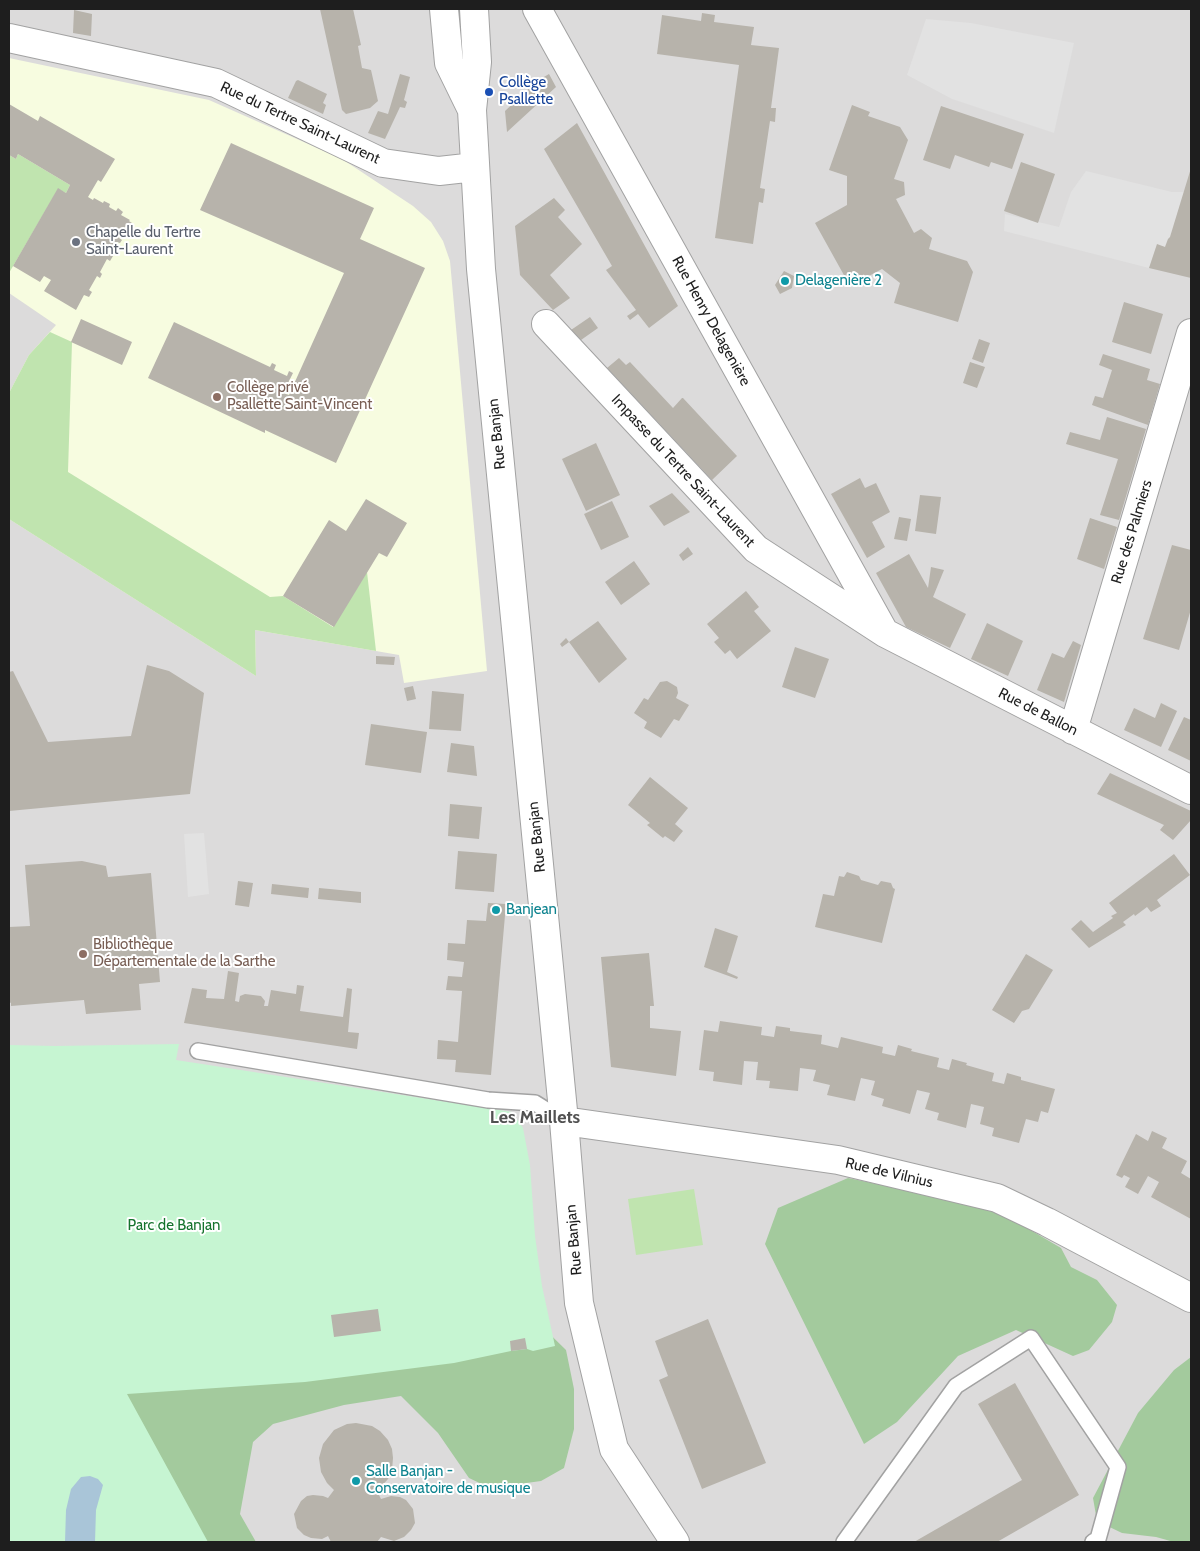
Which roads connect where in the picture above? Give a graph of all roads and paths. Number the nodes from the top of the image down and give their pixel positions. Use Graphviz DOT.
graph roads {
  1 [pos="444,9"];
  2 [pos="474,9"];
  3 [pos="537,9"];
  4 [pos="9,38"];
  5 [pos="472,110"];
  6 [pos="475,167"];
  7 [pos="546,324"];
  8 [pos="1191,333"];
  9 [pos="885,633"];
  10 [pos="1073,730"];
  11 [pos="1191,790"];
  12 [pos="198,1051"];
  13 [pos="564,1121"];
  14 [pos="1191,1298"];
  15 [pos="675,1542"];
  16 [pos="844,1542"];
  17 [pos="1093,1542"];
  1 -- 5 [label="street, Rue Banjan"];
  2 -- 5 [label="street, Rue Banjan"];
  3 -- 9 [label="street, Rue Henry Delagenière"];
  4 -- 6 [label="street, Rue du Tertre Saint-Laurent"];
  5 -- 6 [label="street, Rue Banjan"];
  6 -- 13 [label="street, Rue Banjan"];
  7 -- 9 [label="street, Impasse du Tertre Saint-Laurent"];
  8 -- 10 [label="street, Rue des Palmiers"];
  9 -- 10 [label="street, Rue de Ballon"];
  10 -- 11 [label="street, Rue de Ballon"];
  12 -- 13 [label="lane"];
  13 -- 14 [label="street, Rue de Vilnius"];
  13 -- 15 [label="street, Rue Banjan"];
  16 -- 17 [label="lane"];
}
